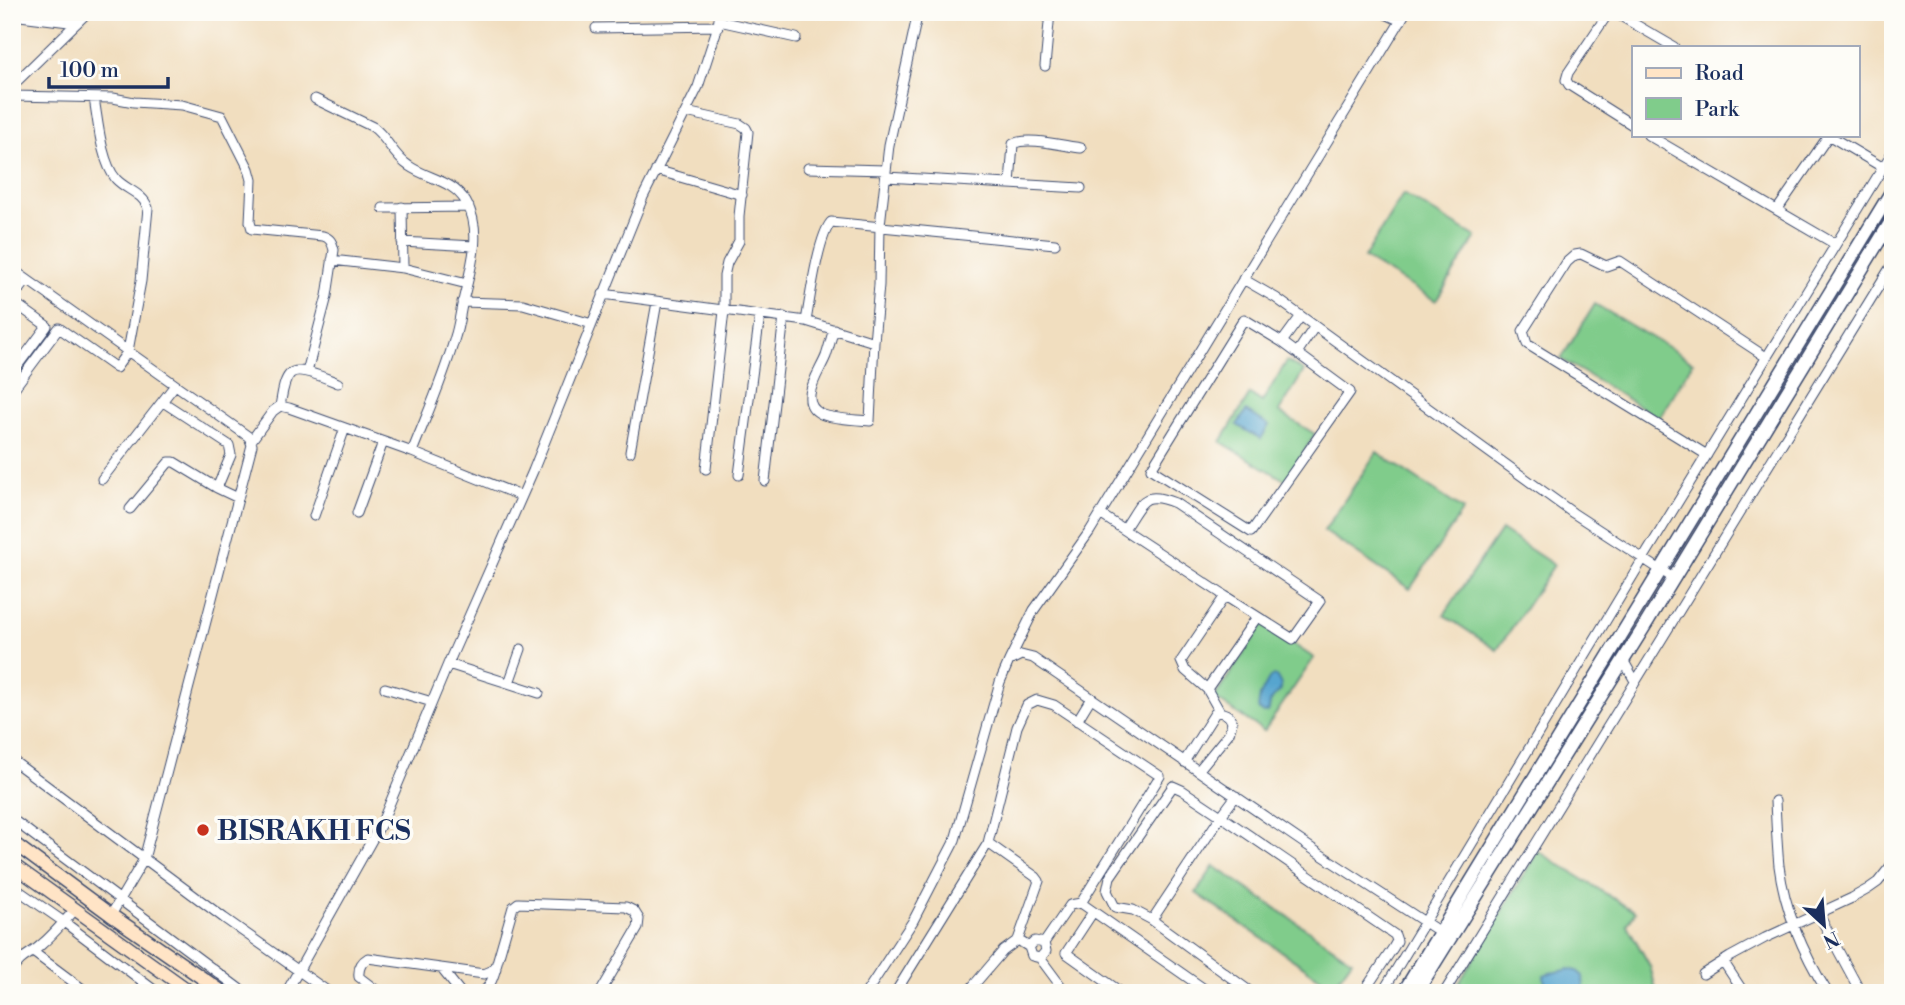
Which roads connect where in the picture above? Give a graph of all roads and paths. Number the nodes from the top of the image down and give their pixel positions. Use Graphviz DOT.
graph roads {
  1 [pos="88,12"];
  2 [pos="918,12"];
  3 [pos="1050,12"];
  4 [pos="1381,12"];
  5 [pos="12,15"];
  6 [pos="1404,17"];
  7 [pos="719,20"];
  8 [pos="77,23"];
  9 [pos="596,28"];
  10 [pos="796,38"];
  11 [pos="1672,46"];
  12 [pos="1045,66"];
  13 [pos="12,86"];
  14 [pos="12,96"];
  15 [pos="94,98"];
  16 [pos="315,99"];
  17 [pos="686,112"];
  18 [pos="1632,125"];
  19 [pos="1650,136"];
  20 [pos="1827,136"];
  21 [pos="1830,136"];
  22 [pos="1081,148"];
  23 [pos="1893,151"];
  24 [pos="1882,167"];
  25 [pos="808,168"];
  26 [pos="656,170"];
  27 [pos="886,174"];
  28 [pos="1010,184"];
  29 [pos="1080,188"];
  30 [pos="1893,189"];
  31 [pos="742,195"];
  32 [pos="402,207"];
  33 [pos="469,207"];
  34 [pos="383,208"];
  35 [pos="1777,210"];
  36 [pos="1893,218"];
  37 [pos="880,225"];
  38 [pos="402,242"];
  39 [pos="1055,244"];
  40 [pos="1835,244"];
  41 [pos="474,246"];
  42 [pos="332,260"];
  43 [pos="1893,263"];
  44 [pos="403,268"];
  45 [pos="13,272"];
  46 [pos="1243,279"];
  47 [pos="27,280"];
  48 [pos="467,284"];
  49 [pos="12,293"];
  50 [pos="603,294"];
  51 [pos="12,300"];
  52 [pos="462,302"];
  53 [pos="657,302"];
  54 [pos="724,311"];
  55 [pos="760,315"];
  56 [pos="1301,316"];
  57 [pos="785,317"];
  58 [pos="806,321"];
  59 [pos="592,324"];
  60 [pos="1315,326"];
  61 [pos="834,329"];
  62 [pos="874,342"];
  63 [pos="1282,342"];
  64 [pos="128,351"];
  65 [pos="1297,353"];
  66 [pos="1766,357"];
  67 [pos="307,372"];
  68 [pos="12,373"];
  69 [pos="338,383"];
  70 [pos="175,385"];
  71 [pos="12,391"];
  72 [pos="163,402"];
  73 [pos="280,406"];
  74 [pos="345,428"];
  75 [pos="251,441"];
  76 [pos="383,442"];
  77 [pos="412,452"];
  78 [pos="630,452"];
  79 [pos="1707,455"];
  80 [pos="706,469"];
  81 [pos="739,475"];
  82 [pos="102,479"];
  83 [pos="765,481"];
  84 [pos="217,488"];
  85 [pos="521,496"];
  86 [pos="238,498"];
  87 [pos="130,509"];
  88 [pos="357,513"];
  89 [pos="1100,514"];
  90 [pos="314,516"];
  91 [pos="1124,529"];
  92 [pos="1643,559"];
  93 [pos="1661,571"];
  94 [pos="1673,578"];
  95 [pos="1226,596"];
  96 [pos="1258,617"];
  97 [pos="521,649"];
  98 [pos="1009,661"];
  99 [pos="448,664"];
  100 [pos="1630,672"];
  101 [pos="509,683"];
  102 [pos="384,688"];
  103 [pos="1208,689"];
  104 [pos="539,693"];
  105 [pos="1091,698"];
  106 [pos="432,702"];
  107 [pos="1220,712"];
  108 [pos="1077,721"];
  109 [pos="12,760"];
  110 [pos="1184,762"];
  111 [pos="1198,771"];
  112 [pos="1236,796"];
  113 [pos="1775,801"];
  114 [pos="1221,816"];
  115 [pos="12,819"];
  116 [pos="12,842"];
  117 [pos="988,843"];
  118 [pos="144,859"];
  119 [pos="1893,863"];
  120 [pos="12,864"];
  121 [pos="12,886"];
  122 [pos="120,899"];
  123 [pos="1081,903"];
  124 [pos="75,910"];
  125 [pos="1093,912"];
  126 [pos="1818,913"];
  127 [pos="111,915"];
  128 [pos="1152,920"];
  129 [pos="64,922"];
  130 [pos="1424,923"];
  131 [pos="1794,924"];
  132 [pos="1440,932"];
  133 [pos="1018,940"];
  134 [pos="1044,943"];
  135 [pos="1029,947"];
  136 [pos="33,952"];
  137 [pos="16,958"];
  138 [pos="1041,958"];
  139 [pos="1723,961"];
  140 [pos="496,966"];
  141 [pos="441,968"];
  142 [pos="12,971"];
  143 [pos="298,971"];
  144 [pos="1703,974"];
  145 [pos="155,992"];
  146 [pos="88,993"];
  147 [pos="192,993"];
  148 [pos="224,993"];
  149 [pos="245,993"];
  150 [pos="286,993"];
  151 [pos="330,993"];
  152 [pos="380,993"];
  153 [pos="461,993"];
  154 [pos="482,993"];
  155 [pos="600,993"];
  156 [pos="866,993"];
  157 [pos="895,993"];
  158 [pos="980,993"];
  159 [pos="1066,993"];
  160 [pos="1122,993"];
  161 [pos="1210,993"];
  162 [pos="1252,993"];
  163 [pos="1363,993"];
  164 [pos="1382,993"];
  165 [pos="1403,993"];
  166 [pos="1416,993"];
  167 [pos="1444,993"];
  168 [pos="1744,993"];
  169 [pos="1828,993"];
  170 [pos="1861,993"];
  1 -- 8 [label="street"];
  2 -- 27 [label="street"];
  3 -- 12 [label="street"];
  4 -- 6 [label="street"];
  5 -- 8 [label="street"];
  6 -- 46 [label="street"];
  7 -- 9 [label="street"];
  7 -- 10 [label="street"];
  7 -- 17 [label="street"];
  8 -- 13 [label="street"];
  11 -- 18 [label="street"];
  14 -- 15 [label="street"];
  15 -- 42 [label="street"];
  15 -- 64 [label="street"];
  16 -- 33 [label="street"];
  17 -- 26 [label="street"];
  17 -- 31 [label="street"];
  19 -- 35 [label="street"];
  20 -- 35 [label="street"];
  21 -- 24 [label="street"];
  22 -- 28 [label="street"];
  23 -- 24 [label="street"];
  24 -- 40 [label="street"];
  25 -- 27 [label="street"];
  26 -- 31 [label="street"];
  26 -- 50 [label="street"];
  27 -- 28 [label="street"];
  27 -- 37 [label="street"];
  28 -- 29 [label="street"];
  30 -- 93 [label="street"];
  31 -- 54 [label="street"];
  32 -- 33 [label="street"];
  32 -- 34 [label="street"];
  32 -- 38 [label="street"];
  33 -- 41 [label="street"];
  35 -- 40 [label="street"];
  36 -- 94 [label="street"];
  37 -- 39 [label="street"];
  37 -- 58 [label="street"];
  37 -- 62 [label="street"];
  38 -- 41 [label="street"];
  38 -- 44 [label="street"];
  40 -- 66 [label="street"];
  41 -- 48 [label="street"];
  42 -- 44 [label="street"];
  42 -- 67 [label="street"];
  43 -- 100 [label="street"];
  44 -- 48 [label="street"];
  45 -- 47 [label="street"];
  46 -- 56 [label="street"];
  46 -- 89 [label="street"];
  47 -- 49 [label="street"];
  47 -- 64 [label="street"];
  48 -- 52 [label="street"];
  50 -- 53 [label="street"];
  50 -- 59 [label="street"];
  51 -- 68 [label="street"];
  52 -- 59 [label="street"];
  52 -- 77 [label="street"];
  53 -- 54 [label="street"];
  53 -- 78 [label="street"];
  54 -- 55 [label="street"];
  54 -- 80 [label="street"];
  55 -- 57 [label="street"];
  55 -- 81 [label="street"];
  56 -- 60 [label="street"];
  56 -- 63 [label="street"];
  57 -- 58 [label="street"];
  57 -- 83 [label="street"];
  58 -- 61 [label="street"];
  59 -- 85 [label="street"];
  60 -- 65 [label="street"];
  60 -- 92 [label="street"];
  61 -- 62 [label="street"];
  61 -- 62 [label="street"];
  63 -- 65 [label="street"];
  63 -- 65 [label="street"];
  64 -- 70 [label="street"];
  64 -- 71 [label="street"];
  66 -- 79 [label="street"];
  66 -- 79 [label="street"];
  67 -- 69 [label="street"];
  67 -- 73 [label="street"];
  70 -- 72 [label="street"];
  70 -- 75 [label="street"];
  72 -- 82 [label="street"];
  72 -- 84 [label="street"];
  73 -- 74 [label="street"];
  73 -- 75 [label="street"];
  74 -- 76 [label="street"];
  74 -- 90 [label="street"];
  75 -- 86 [label="street"];
  76 -- 77 [label="street"];
  76 -- 88 [label="street"];
  77 -- 85 [label="street"];
  79 -- 92 [label="street"];
  84 -- 86 [label="street"];
  84 -- 87 [label="street"];
  85 -- 99 [label="street"];
  86 -- 118 [label="street"];
  89 -- 91 [label="street"];
  89 -- 98 [label="street"];
  91 -- 95 [label="street"];
  91 -- 96 [label="street"];
  92 -- 93 [label="street"];
  92 -- 130 [label="street"];
  93 -- 94 [label="street"];
  93 -- 132 [label="street"];
  94 -- 100 [label="street"];
  95 -- 96 [label="street"];
  95 -- 103 [label="street"];
  96 -- 103 [label="street"];
  97 -- 101 [label="street"];
  98 -- 105 [label="street"];
  98 -- 156 [label="street"];
  99 -- 101 [label="street"];
  99 -- 106 [label="street"];
  100 -- 166 [label="street"];
  100 -- 167 [label="street"];
  101 -- 104 [label="street"];
  102 -- 106 [label="street"];
  103 -- 107 [label="street"];
  105 -- 108 [label="street"];
  105 -- 110 [label="street"];
  106 -- 143 [label="street"];
  107 -- 110 [label="street"];
  107 -- 111 [label="street"];
  108 -- 117 [label="street"];
  108 -- 123 [label="street"];
  109 -- 118 [label="street"];
  110 -- 111 [label="street"];
  111 -- 112 [label="street"];
  112 -- 114 [label="street"];
  112 -- 130 [label="street"];
  113 -- 131 [label="street"];
  114 -- 128 [label="street"];
  114 -- 128 [label="street"];
  114 -- 163 [label="street"];
  115 -- 122 [label="street"];
  116 -- 127 [label="main road"];
  117 -- 133 [label="street"];
  117 -- 157 [label="street"];
  118 -- 122 [label="street"];
  118 -- 143 [label="street"];
  119 -- 126 [label="street"];
  120 -- 124 [label="main road"];
  121 -- 129 [label="street"];
  122 -- 127 [label="street"];
  122 -- 149 [label="street"];
  123 -- 125 [label="street"];
  123 -- 134 [label="street"];
  124 -- 129 [label="street"];
  124 -- 147 [label="main road"];
  125 -- 160 [label="street"];
  125 -- 161 [label="street"];
  126 -- 131 [label="street"];
  126 -- 170 [label="street"];
  127 -- 148 [label="main road"];
  128 -- 162 [label="street"];
  129 -- 136 [label="street"];
  129 -- 145 [label="street"];
  130 -- 132 [label="street"];
  130 -- 164 [label="street"];
  131 -- 139 [label="street"];
  131 -- 169 [label="street"];
  132 -- 165 [label="street"];
  133 -- 135 [label="street"];
  133 -- 158 [label="street"];
  134 -- 135 [label="street"];
  134 -- 138 [label="street"];
  135 -- 138 [label="street"];
  136 -- 137 [label="street"];
  136 -- 146 [label="street"];
  137 -- 142 [label="street"];
  138 -- 159 [label="street"];
  139 -- 144 [label="street"];
  139 -- 168 [label="street"];
  140 -- 141 [label="street"];
  140 -- 154 [label="street"];
  140 -- 155 [label="street"];
  141 -- 152 [label="street"];
  141 -- 153 [label="street"];
  143 -- 150 [label="street"];
  143 -- 151 [label="street"];
}
